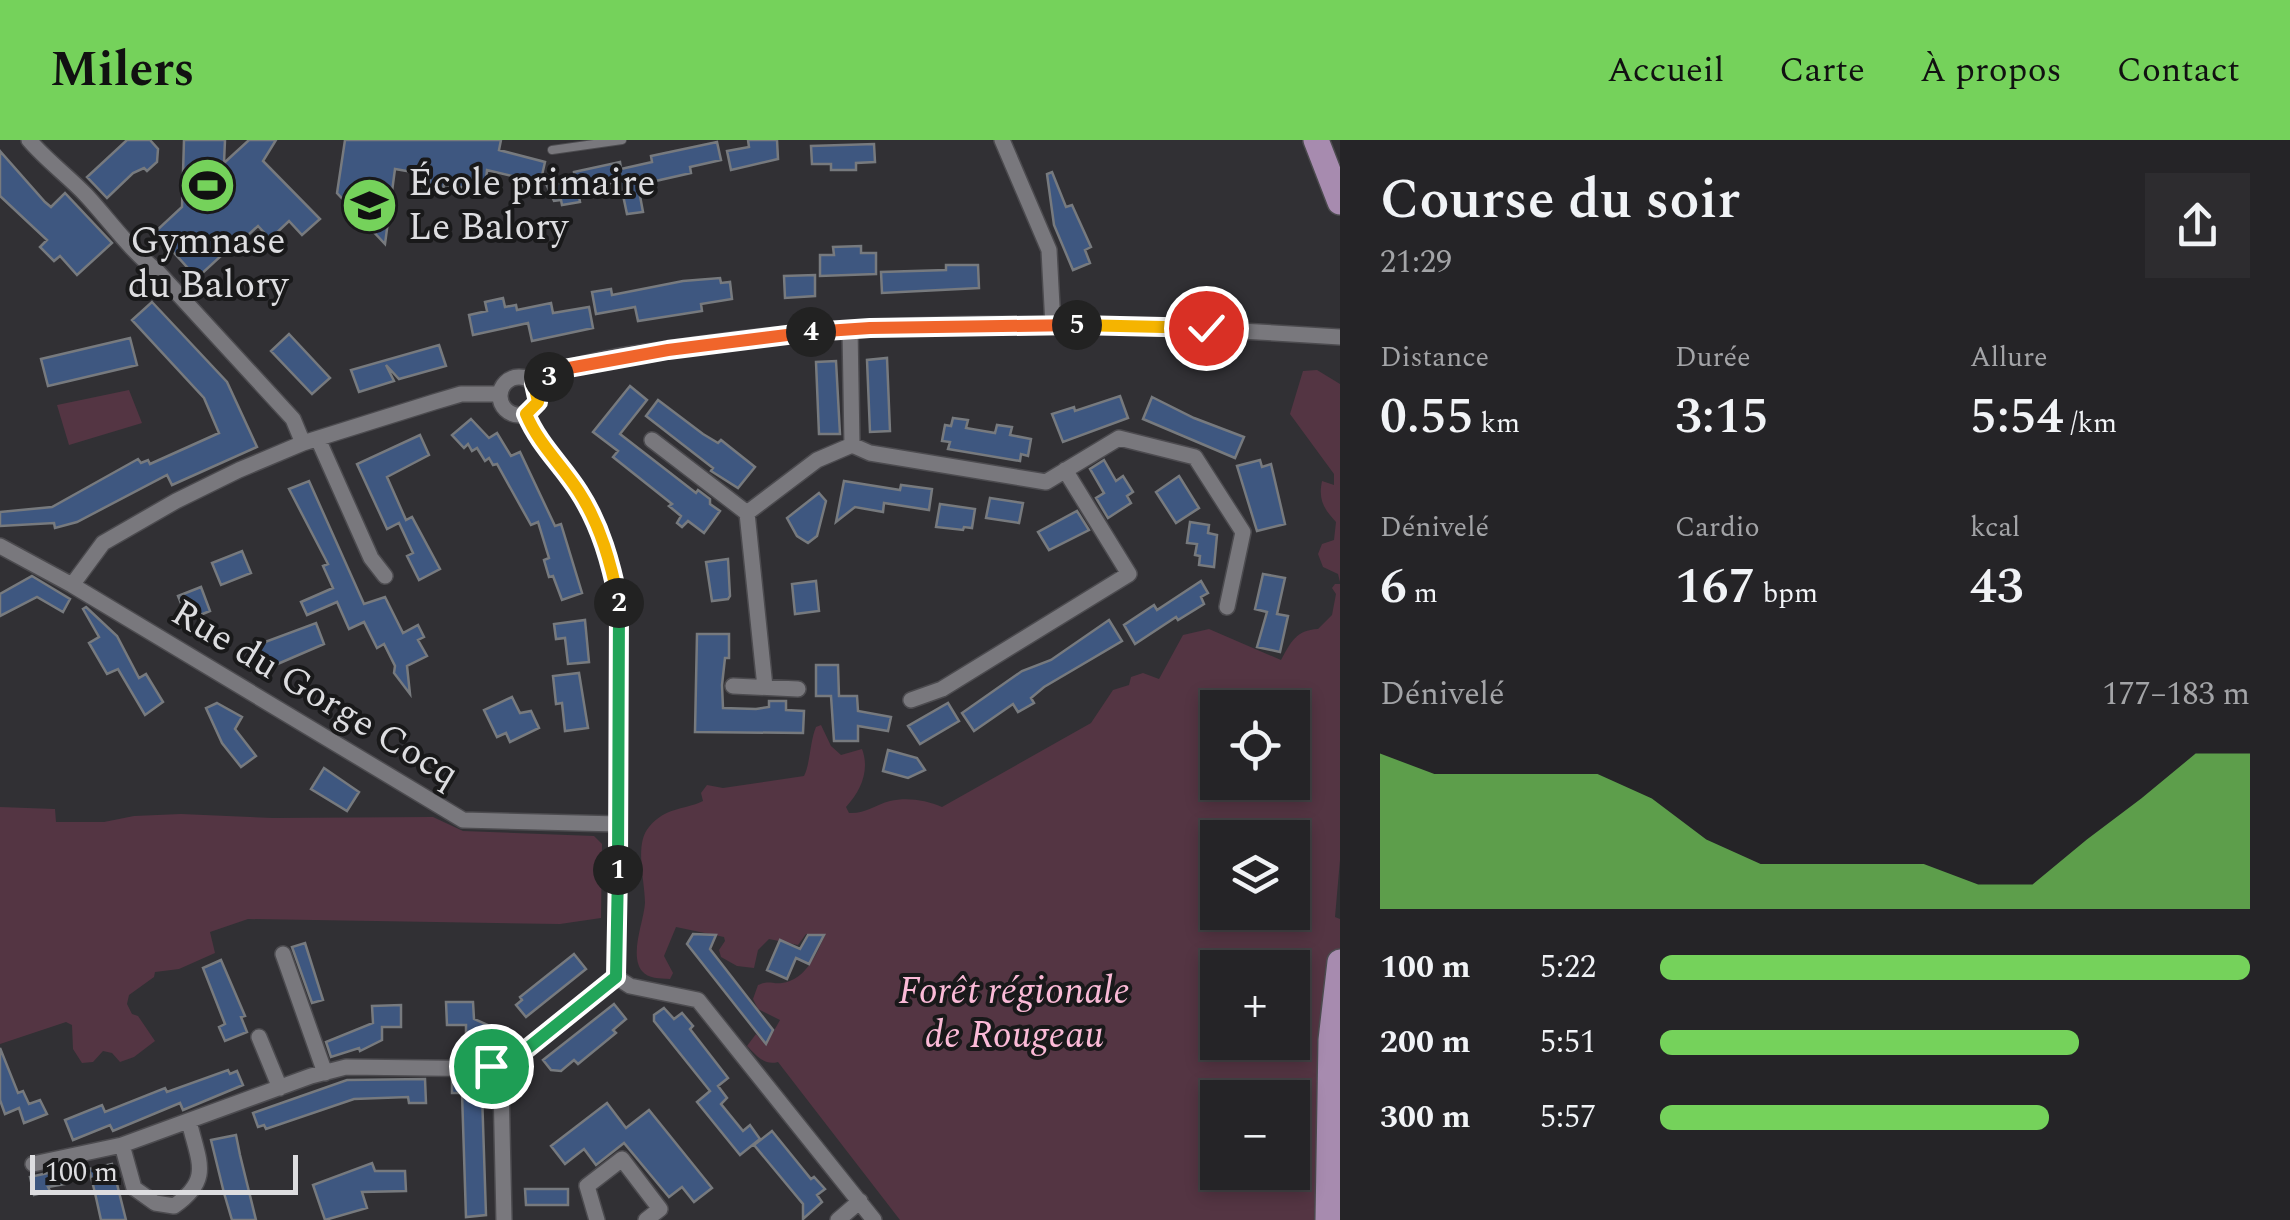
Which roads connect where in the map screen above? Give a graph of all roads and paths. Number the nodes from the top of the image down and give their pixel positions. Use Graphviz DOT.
graph roads {
  1 [pos="29,140"];
  2 [pos="622,140"];
  3 [pos="1002,140"];
  4 [pos="1316,140"];
  5 [pos="552,150"];
  6 [pos="1340,202"];
  7 [pos="1053,325"];
  8 [pos="850,329"];
  9 [pos="1340,337"];
  10 [pos="534,384"];
  11 [pos="500,394"];
  12 [pos="526,414"];
  13 [pos="652,440"];
  14 [pos="311,441"];
  15 [pos="852,445"];
  16 [pos="1066,470"];
  17 [pos="747,513"];
  18 [pos="0,546"];
  19 [pos="385,576"];
  20 [pos="72,585"];
  21 [pos="1227,607"];
  22 [pos="733,686"];
  23 [pos="765,688"];
  24 [pos="798,689"];
  25 [pos="911,700"];
  26 [pos="618,824"];
  27 [pos="283,954"];
  28 [pos="1340,962"];
  29 [pos="616,977"];
  30 [pos="260,1037"];
  31 [pos="507,1069"];
  32 [pos="325,1073"];
  33 [pos="280,1088"];
  34 [pos="189,1120"];
  35 [pos="122,1145"];
  36 [pos="33,1164"];
  37 [pos="860,1202"];
  38 [pos="176,1213"];
  39 [pos="504,1220"];
  40 [pos="597,1220"];
  41 [pos="646,1220"];
  42 [pos="838,1220"];
  43 [pos="874,1220"];
  44 [pos="1328,1220"];
  1 -- 14 [label="street"];
  2 -- 5 [label="lane"];
  3 -- 7 [label="street"];
  4 -- 6 [label="main road"];
  7 -- 8 [label="street"];
  7 -- 9 [label="street"];
  8 -- 10 [label="street"];
  8 -- 15 [label="street"];
  10 -- 11 [label="street"];
  10 -- 12 [label="street"];
  11 -- 12 [label="street"];
  11 -- 14 [label="street"];
  12 -- 26 [label="street"];
  13 -- 17 [label="street"];
  14 -- 19 [label="street"];
  14 -- 20 [label="street"];
  15 -- 16 [label="street"];
  15 -- 17 [label="street"];
  16 -- 21 [label="street"];
  16 -- 25 [label="street"];
  17 -- 23 [label="street"];
  18 -- 20 [label="street, Rue du Gorge Cocq"];
  20 -- 26 [label="street, Rue du Gorge Cocq"];
  22 -- 23 [label="street"];
  23 -- 24 [label="street"];
  26 -- 29 [label="street"];
  27 -- 32 [label="street"];
  28 -- 44 [label="main road"];
  29 -- 31 [label="street"];
  29 -- 37 [label="street"];
  30 -- 33 [label="street"];
  31 -- 32 [label="street"];
  31 -- 39 [label="street"];
  32 -- 33 [label="street"];
  33 -- 34 [label="street"];
  34 -- 35 [label="street"];
  34 -- 38 [label="street"];
  35 -- 36 [label="street"];
  35 -- 38 [label="street"];
  37 -- 42 [label="street"];
  37 -- 43 [label="street"];
  40 -- 41 [label="street"];
}
